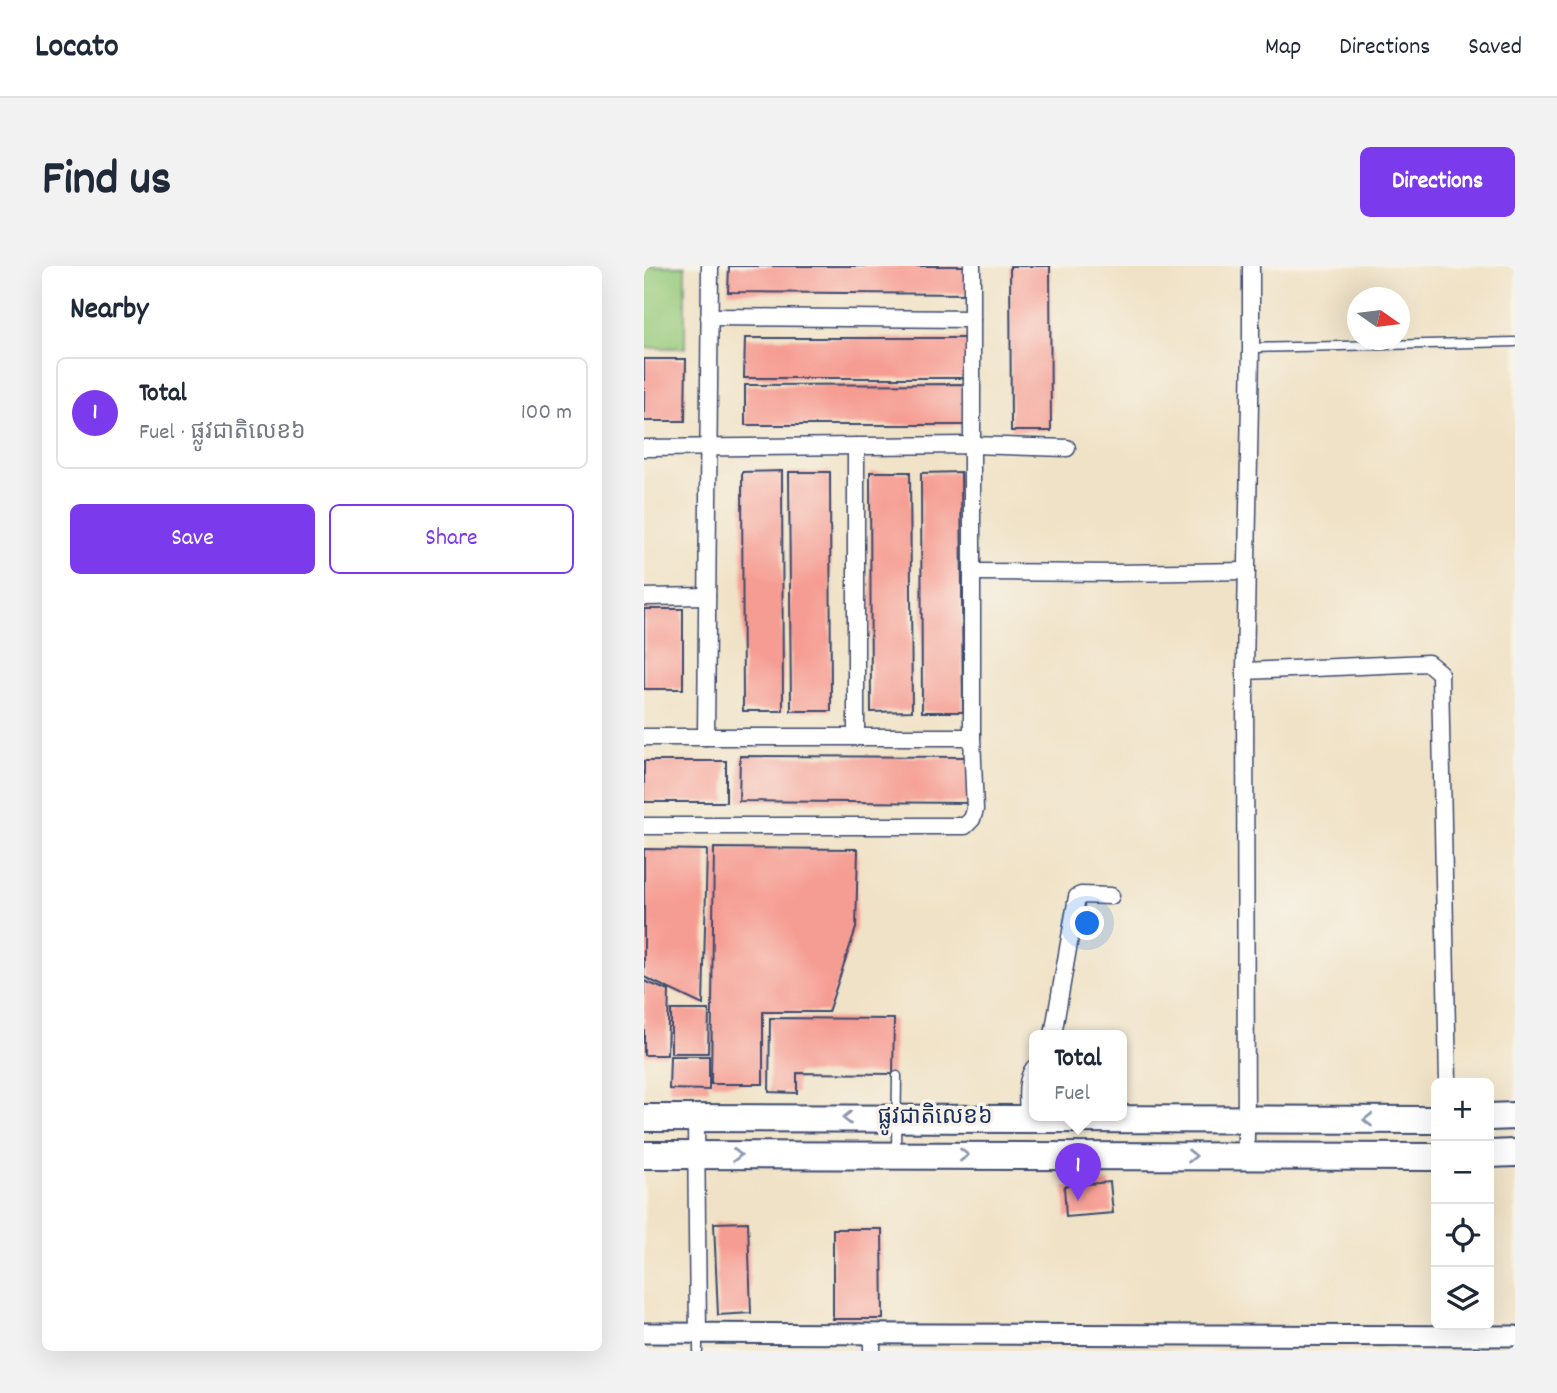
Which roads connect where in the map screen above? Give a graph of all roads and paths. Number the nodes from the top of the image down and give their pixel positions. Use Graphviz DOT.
graph roads {
  1 [pos="710,266"];
  2 [pos="972,266"];
  3 [pos="1251,266"];
  4 [pos="709,317"];
  5 [pos="972,319"];
  6 [pos="1515,342"];
  7 [pos="1251,348"];
  8 [pos="856,446"];
  9 [pos="972,446"];
  10 [pos="644,447"];
  11 [pos="709,447"];
  12 [pos="1067,448"];
  13 [pos="1247,571"];
  14 [pos="972,572"];
  15 [pos="707,596"];
  16 [pos="644,597"];
  17 [pos="1245,670"];
  18 [pos="644,737"];
  19 [pos="706,737"];
  20 [pos="856,737"];
  21 [pos="972,737"];
  22 [pos="644,826"];
  23 [pos="1111,896"];
  24 [pos="1054,1030"];
  25 [pos="897,1076"];
  26 [pos="1029,1078"];
  27 [pos="1448,1078"];
  28 [pos="1515,1116"];
  29 [pos="1494,1117"];
  30 [pos="644,1118"];
  31 [pos="696,1118"];
  32 [pos="896,1118"];
  33 [pos="1028,1119"];
  34 [pos="1127,1119"];
  35 [pos="1246,1119"];
  36 [pos="1431,1120"];
  37 [pos="1515,1153"];
  38 [pos="1494,1154"];
  39 [pos="644,1155"];
  40 [pos="696,1155"];
  41 [pos="896,1155"];
  42 [pos="1246,1156"];
  43 [pos="1431,1157"];
  44 [pos="644,1333"];
  45 [pos="1515,1336"];
  46 [pos="698,1342"];
  47 [pos="872,1342"];
  48 [pos="1351,1343"];
  1 -- 4 [label="street"];
  2 -- 5 [label="street"];
  3 -- 7 [label="street"];
  4 -- 5 [label="street"];
  4 -- 11 [label="street"];
  5 -- 9 [label="street"];
  6 -- 7 [label="lane"];
  7 -- 13 [label="street"];
  8 -- 9 [label="street"];
  8 -- 11 [label="street"];
  8 -- 20 [label="street"];
  9 -- 12 [label="street"];
  9 -- 14 [label="street"];
  10 -- 11 [label="street"];
  11 -- 15 [label="street"];
  13 -- 14 [label="street"];
  13 -- 17 [label="street"];
  14 -- 21 [label="street"];
  15 -- 16 [label="street"];
  15 -- 19 [label="street"];
  17 -- 27 [label="street"];
  17 -- 35 [label="street"];
  18 -- 19 [label="street"];
  19 -- 20 [label="street"];
  20 -- 21 [label="street"];
  21 -- 22 [label="street"];
  23 -- 24 [label="street"];
  25 -- 32 [label="lane"];
  26 -- 33 [label="street"];
  28 -- 29 [label="highway"];
  30 -- 31 [label="highway, ផ្លូវជាតិលេខ៦"];
  32 -- 31 [label="highway, ផ្លូវជាតិលេខ៦, one-way"];
  31 -- 40 [label="street"];
  32 -- 33 [label="highway, ផ្លូវជាតិលេខ៦"];
  32 -- 41 [label="lane"];
  34 -- 35 [label="highway, ផ្លូវជាតិលេខ៦"];
  36 -- 35 [label="highway, ផ្លូវជាតិលេខ៦, one-way"];
  35 -- 42 [label="street"];
  37 -- 38 [label="highway"];
  39 -- 40 [label="highway, ផ្លូវជាតិលេខ៦"];
  40 -- 41 [label="highway, ផ្លូវជាតិលេខ៦, one-way"];
  40 -- 46 [label="street"];
  41 -- 42 [label="highway, ផ្លូវជាតិលេខ៦, one-way"];
  42 -- 43 [label="highway, ផ្លូវជាតិលេខ៦"];
  44 -- 46 [label="street"];
  45 -- 48 [label="street"];
  46 -- 47 [label="street"];
  47 -- 48 [label="street"];
}
